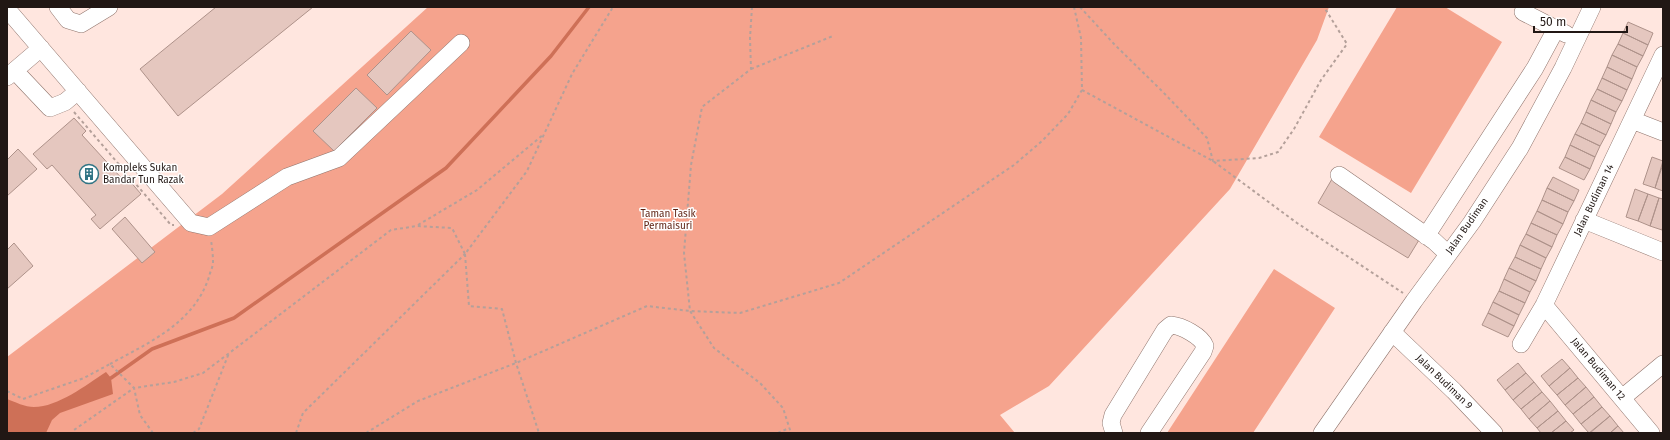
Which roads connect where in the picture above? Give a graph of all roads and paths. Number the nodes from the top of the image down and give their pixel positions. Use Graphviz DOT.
graph roads {
  1 [pos="58,7"];
  2 [pos="613,7"];
  3 [pos="752,7"];
  4 [pos="1074,7"];
  5 [pos="1080,7"];
  6 [pos="1324,7"];
  7 [pos="7,9"];
  8 [pos="103,9"];
  9 [pos="1593,9"];
  10 [pos="1523,12"];
  11 [pos="1556,29"];
  12 [pos="833,36"];
  13 [pos="1576,39"];
  14 [pos="461,43"];
  15 [pos="41,48"];
  16 [pos="1663,54"];
  17 [pos="751,69"];
  18 [pos="11,74"];
  19 [pos="1082,90"];
  20 [pos="78,91"];
  21 [pos="1632,120"];
  22 [pos="1663,132"];
  23 [pos="545,133"];
  24 [pos="1213,160"];
  25 [pos="1339,175"];
  26 [pos="1584,220"];
  27 [pos="417,226"];
  28 [pos="209,227"];
  29 [pos="1426,236"];
  30 [pos="1663,252"];
  31 [pos="465,254"];
  32 [pos="1448,254"];
  33 [pos="1414,301"];
  34 [pos="1544,305"];
  35 [pos="690,311"];
  36 [pos="1392,332"];
  37 [pos="1521,344"];
  38 [pos="229,353"];
  39 [pos="516,363"];
  40 [pos="110,364"];
  41 [pos="1663,364"];
  42 [pos="134,388"];
  43 [pos="7,391"];
  44 [pos="1622,398"];
  45 [pos="789,428"];
  46 [pos="74,433"];
  47 [pos="153,433"];
  48 [pos="193,433"];
  49 [pos="296,433"];
  50 [pos="366,433"];
  51 [pos="539,433"];
  52 [pos="778,433"];
  53 [pos="791,433"];
  54 [pos="1114,433"];
  55 [pos="1149,433"];
  56 [pos="1322,433"];
  57 [pos="1494,433"];
  58 [pos="1651,433"];
  1 -- 8 [label="street"];
  2 -- 23 [label="path"];
  3 -- 17 [label="path"];
  4 -- 19 [label="path"];
  5 -- 24 [label="path"];
  6 -- 24 [label="path"];
  7 -- 15 [label="street"];
  9 -- 13 [label="street, Jalan Budiman"];
  10 -- 11 [label="street"];
  11 -- 13 [label="street"];
  11 -- 29 [label="street"];
  12 -- 17 [label="path"];
  13 -- 32 [label="street, Jalan Budiman"];
  14 -- 28 [label="street"];
  15 -- 18 [label="street"];
  15 -- 20 [label="street"];
  16 -- 21 [label="street, Jalan Budiman 14"];
  17 -- 35 [label="path"];
  18 -- 20 [label="street"];
  19 -- 24 [label="path"];
  19 -- 35 [label="path"];
  20 -- 28 [label="street"];
  21 -- 22 [label="street"];
  21 -- 26 [label="street, Jalan Budiman 14"];
  23 -- 27 [label="path"];
  23 -- 31 [label="path"];
  24 -- 33 [label="path"];
  25 -- 29 [label="street"];
  26 -- 30 [label="street"];
  26 -- 34 [label="street, Jalan Budiman 14"];
  27 -- 31 [label="path"];
  27 -- 38 [label="path"];
  28 -- 40 [label="path"];
  29 -- 32 [label="street"];
  31 -- 39 [label="path"];
  31 -- 49 [label="path"];
  32 -- 33 [label="street, Jalan Budiman"];
  33 -- 36 [label="street, Jalan Budiman"];
  34 -- 37 [label="street, Jalan Budiman 14"];
  34 -- 44 [label="street, Jalan Budiman 12"];
  35 -- 39 [label="path"];
  35 -- 45 [label="path"];
  36 -- 56 [label="street, Jalan Budiman"];
  36 -- 57 [label="street, Jalan Budiman 9"];
  38 -- 42 [label="path"];
  38 -- 48 [label="path"];
  39 -- 50 [label="path"];
  39 -- 51 [label="path"];
  40 -- 42 [label="path"];
  40 -- 43 [label="path"];
  41 -- 44 [label="street"];
  42 -- 46 [label="path"];
  42 -- 47 [label="path"];
  44 -- 58 [label="street, Jalan Budiman 12"];
  45 -- 52 [label="path"];
  45 -- 53 [label="path"];
  54 -- 55 [label="street"];
}
